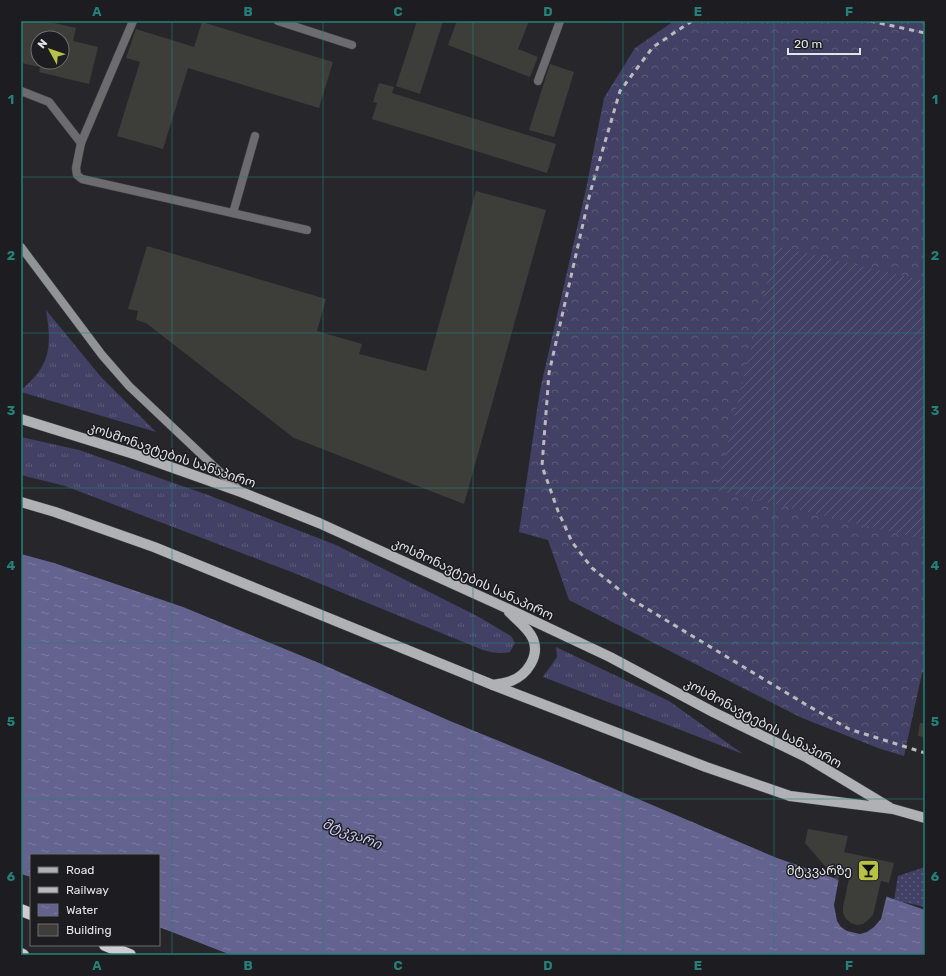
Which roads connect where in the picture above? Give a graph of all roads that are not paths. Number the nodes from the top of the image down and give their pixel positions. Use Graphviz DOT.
graph roads {
  1 [pos="133,21"];
  2 [pos="278,21"];
  3 [pos="560,21"];
  4 [pos="352,45"];
  5 [pos="538,81"];
  6 [pos="21,91"];
  7 [pos="255,136"];
  8 [pos="81,143"];
  9 [pos="233,213"];
  10 [pos="307,230"];
  11 [pos="21,248"];
  12 [pos="21,419"];
  13 [pos="241,492"];
  14 [pos="21,502"];
  15 [pos="504,607"];
  16 [pos="493,685"];
  17 [pos="893,809"];
  18 [pos="925,818"];
  19 [pos="108,946"];
  20 [pos="130,955"];
  1 -- 8 [label="lane"];
  2 -- 4 [label="lane"];
  3 -- 5 [label="lane"];
  6 -- 8 [label="lane"];
  7 -- 9 [label="lane"];
  8 -- 9 [label="lane"];
  9 -- 10 [label="lane"];
  11 -- 13 [label="main road"];
  12 -- 13 [label="main road, კოსმონავტების სანაპირო"];
  13 -- 15 [label="main road, კოსმონავტების სანაპირო"];
  14 -- 16 [label="main road, კოსმონავტების სანაპირო"];
  15 -- 16 [label="main road"];
  15 -- 17 [label="main road, კოსმონავტების სანაპირო"];
  16 -- 17 [label="main road, კოსმონავტების სანაპირო"];
  17 -- 18 [label="main road, კოსმონავტების სანაპირო"];
  19 -- 20 [label="highway"];
}
